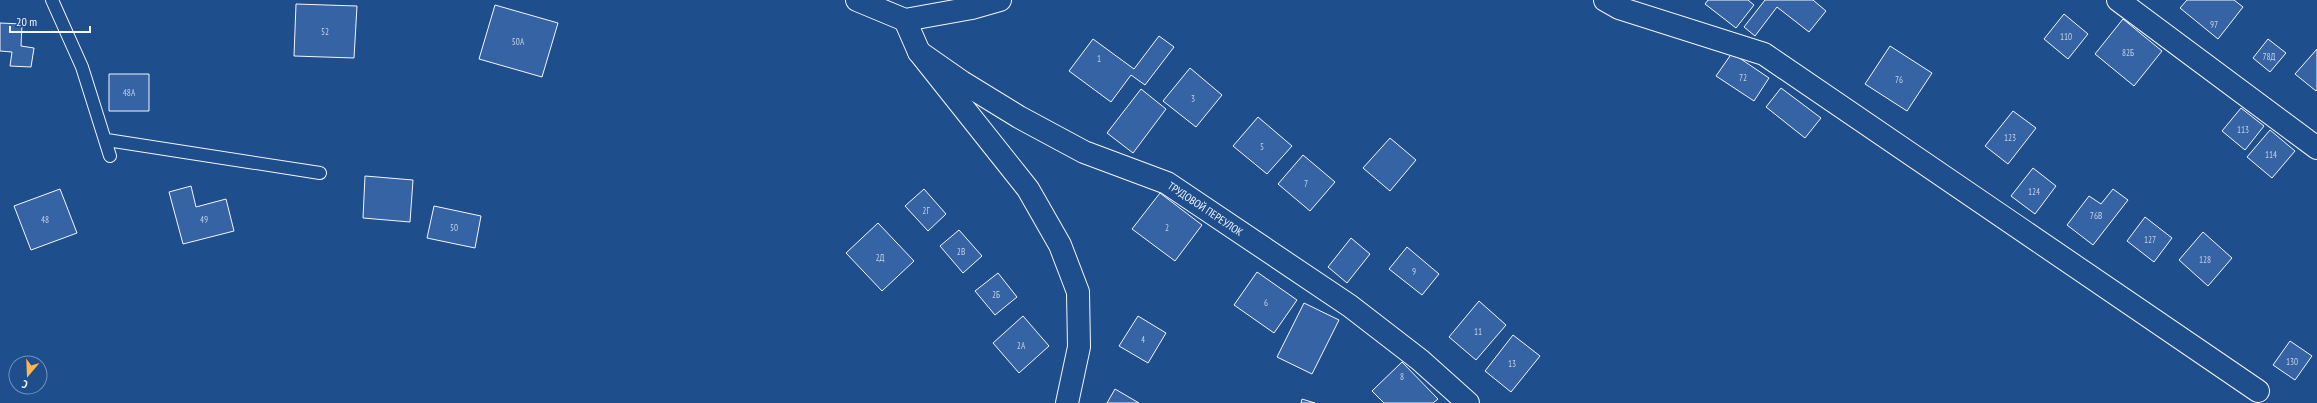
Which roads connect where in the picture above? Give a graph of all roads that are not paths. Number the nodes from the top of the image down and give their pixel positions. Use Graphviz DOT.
graph roads {
  1 [pos="52,0"];
  2 [pos="857,0"];
  3 [pos="1000,0"];
  4 [pos="1605,0"];
  5 [pos="2118,0"];
  6 [pos="973,4"];
  7 [pos="905,20"];
  8 [pos="920,52"];
  9 [pos="106,140"];
  10 [pos="2317,148"];
  11 [pos="110,156"];
  12 [pos="320,173"];
  13 [pos="2258,391"];
  14 [pos="1067,403"];
  15 [pos="1468,403"];
  1 -- 9 [label="lane"];
  2 -- 7 [label="street"];
  3 -- 6 [label="street"];
  4 -- 13 [label="street"];
  5 -- 10 [label="street"];
  6 -- 7 [label="street"];
  7 -- 8 [label="street, ТРУДОВОЙ ПЕРЕУЛОК"];
  8 -- 14 [label="street, ТРУДОВОЙ ПЕРЕУЛОК"];
  8 -- 15 [label="street, ТРУДОВОЙ ПЕРЕУЛОК"];
  9 -- 11 [label="lane"];
  9 -- 12 [label="lane"];
}
